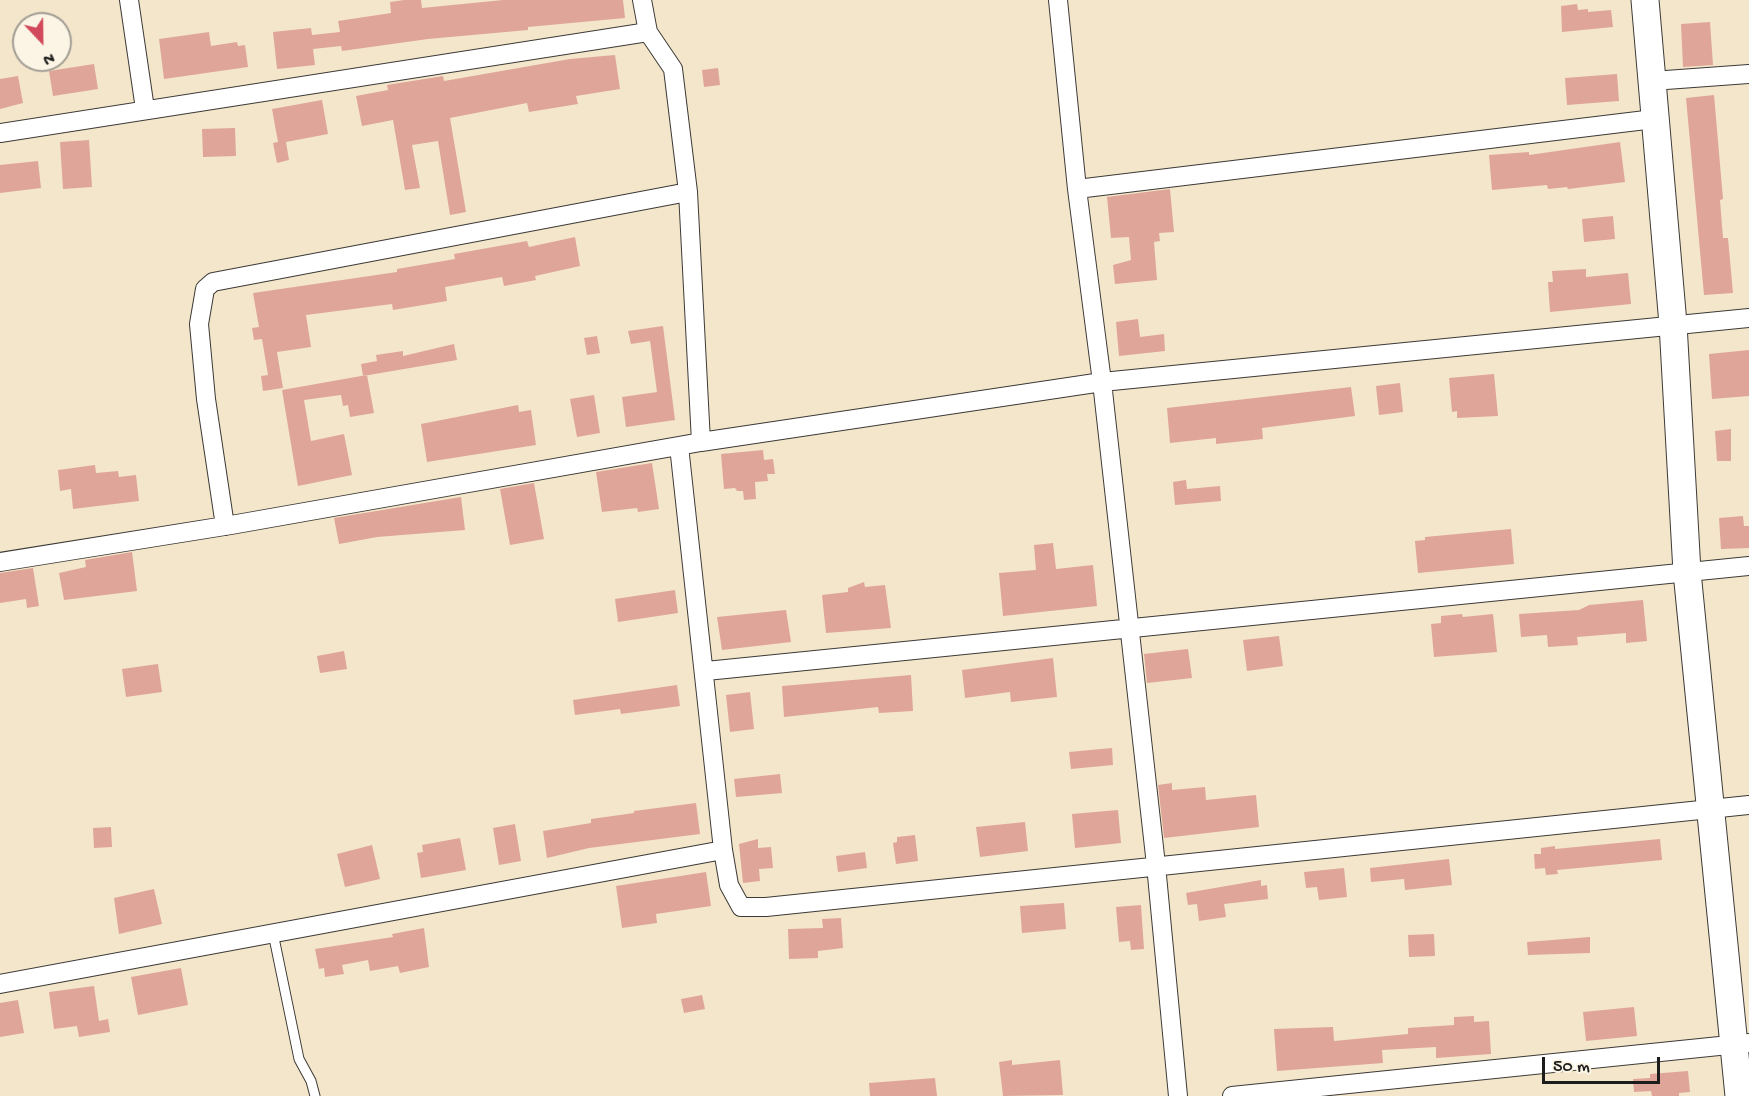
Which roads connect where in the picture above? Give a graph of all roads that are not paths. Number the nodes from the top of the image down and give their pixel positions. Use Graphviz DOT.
graph roads {
  1 [pos="129,0"];
  2 [pos="642,0"];
  3 [pos="1058,0"];
  4 [pos="1645,0"];
  5 [pos="648,32"];
  6 [pos="1749,74"];
  7 [pos="1652,81"];
  8 [pos="145,109"];
  9 [pos="1654,119"];
  10 [pos="0,133"];
  11 [pos="1077,189"];
  12 [pos="688,192"];
  13 [pos="1749,318"];
  14 [pos="1673,324"];
  15 [pos="1102,381"];
  16 [pos="701,442"];
  17 [pos="678,446"];
  18 [pos="225,525"];
  19 [pos="0,562"];
  20 [pos="1749,566"];
  21 [pos="1687,572"];
  22 [pos="1129,626"];
  23 [pos="706,671"];
  24 [pos="1749,805"];
  25 [pos="1710,809"];
  26 [pos="723,850"];
  27 [pos="1156,865"];
  28 [pos="273,933"];
  29 [pos="0,984"];
  30 [pos="1741,1044"];
  31 [pos="315,1096"];
  32 [pos="1178,1096"];
  33 [pos="1232,1096"];
  34 [pos="1739,1096"];
  1 -- 8 [label="street"];
  2 -- 5 [label="street"];
  3 -- 11 [label="street"];
  4 -- 7 [label="street"];
  5 -- 8 [label="street"];
  5 -- 12 [label="street"];
  6 -- 7 [label="street"];
  7 -- 9 [label="street"];
  8 -- 10 [label="street"];
  9 -- 11 [label="street"];
  9 -- 14 [label="street"];
  11 -- 15 [label="street"];
  12 -- 16 [label="street"];
  12 -- 18 [label="street"];
  13 -- 14 [label="street"];
  14 -- 15 [label="street"];
  14 -- 21 [label="street"];
  15 -- 16 [label="street"];
  15 -- 22 [label="street"];
  16 -- 17 [label="street"];
  17 -- 18 [label="street"];
  17 -- 23 [label="street"];
  18 -- 19 [label="street"];
  20 -- 21 [label="street"];
  21 -- 22 [label="street"];
  21 -- 25 [label="street"];
  22 -- 23 [label="street"];
  22 -- 27 [label="street"];
  23 -- 26 [label="street"];
  24 -- 25 [label="street"];
  25 -- 27 [label="street"];
  25 -- 30 [label="street"];
  26 -- 27 [label="street"];
  26 -- 28 [label="street"];
  27 -- 32 [label="street"];
  28 -- 29 [label="street"];
  28 -- 31 [label="lane"];
  30 -- 33 [label="street"];
  30 -- 34 [label="street"];
}
